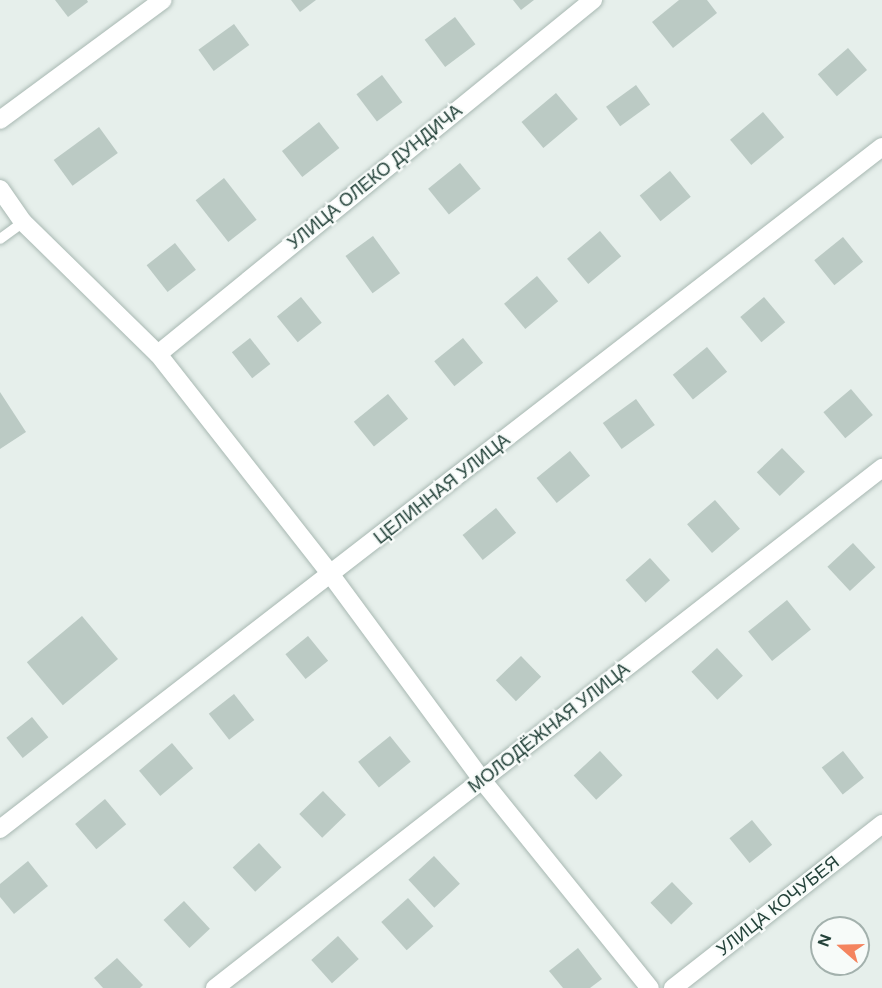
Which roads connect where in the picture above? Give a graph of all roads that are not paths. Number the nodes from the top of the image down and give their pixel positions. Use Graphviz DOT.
graph roads {
  1 [pos="163,0"];
  2 [pos="593,0"];
  3 [pos="0,120"];
  4 [pos="882,147"];
  5 [pos="0,189"];
  6 [pos="23,222"];
  7 [pos="0,239"];
  8 [pos="158,354"];
  9 [pos="882,468"];
  10 [pos="331,575"];
  11 [pos="482,780"];
  12 [pos="882,824"];
  13 [pos="0,829"];
  14 [pos="215,988"];
  15 [pos="650,988"];
  16 [pos="673,988"];
  1 -- 3 [label="street"];
  2 -- 8 [label="street, УЛИЦА ОЛЕКО ДУНДИЧА"];
  4 -- 10 [label="street, ЦЕЛИННАЯ УЛИЦА"];
  5 -- 6 [label="street"];
  6 -- 7 [label="lane"];
  6 -- 8 [label="street"];
  8 -- 10 [label="street"];
  9 -- 11 [label="street, МОЛОДЁЖНАЯ УЛИЦА"];
  10 -- 11 [label="street"];
  10 -- 13 [label="street, ЦЕЛИННАЯ УЛИЦА"];
  11 -- 14 [label="street, МОЛОДЁЖНАЯ УЛИЦА"];
  11 -- 15 [label="street"];
  12 -- 16 [label="street, УЛИЦА КОЧУБЕЯ"];
}
